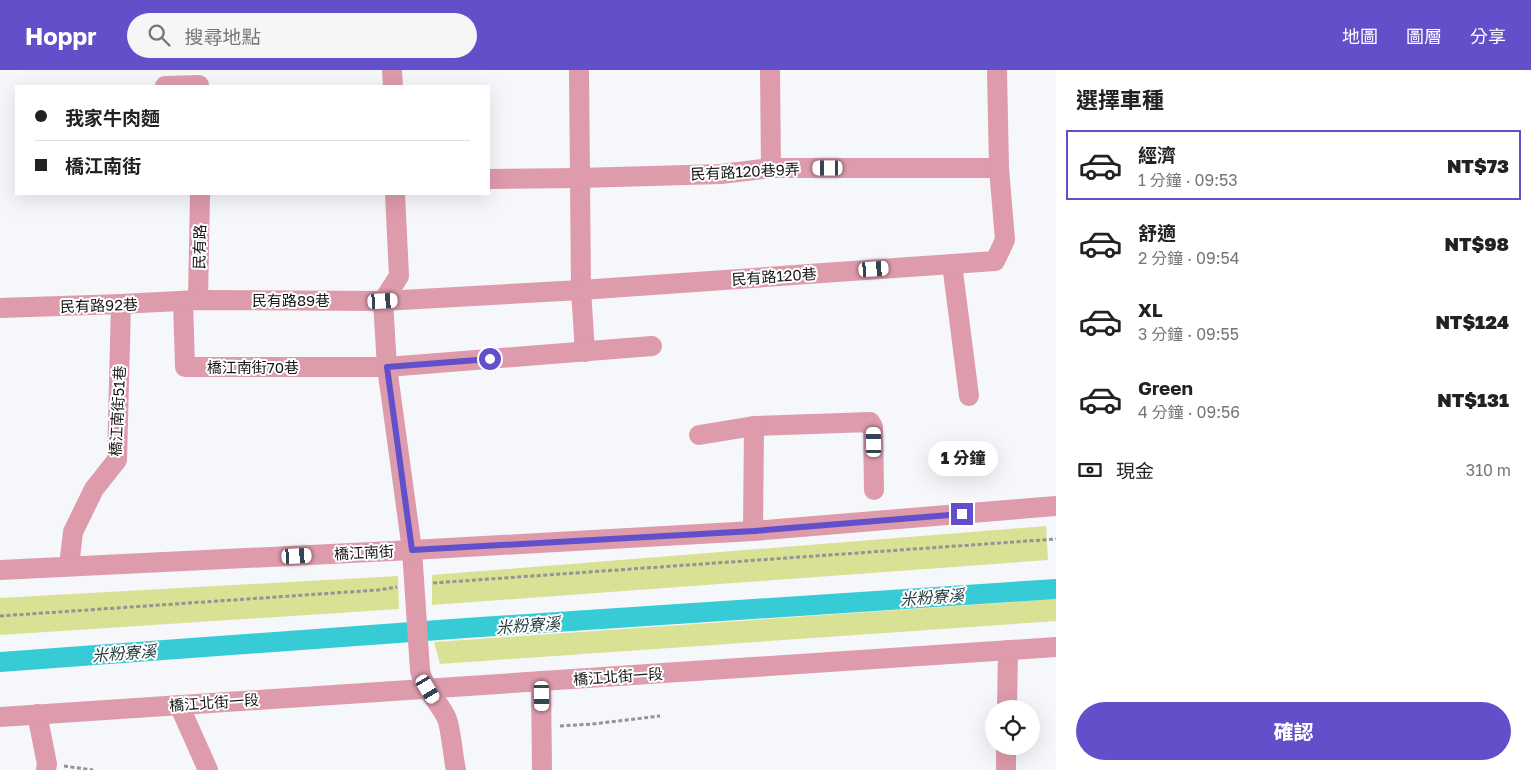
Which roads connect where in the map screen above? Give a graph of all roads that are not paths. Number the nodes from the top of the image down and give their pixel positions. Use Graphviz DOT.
graph roads {
  1 [pos="392,70"];
  2 [pos="579,70"];
  3 [pos="770,70"];
  4 [pos="997,70"];
  5 [pos="199,80"];
  6 [pos="171,85"];
  7 [pos="393,85"];
  8 [pos="770,168"];
  9 [pos="999,168"];
  10 [pos="490,178"];
  11 [pos="580,178"];
  12 [pos="200,195"];
  13 [pos="395,195"];
  14 [pos="952,264"];
  15 [pos="581,290"];
  16 [pos="191,300"];
  17 [pos="383,301"];
  18 [pos="121,304"];
  19 [pos="0,308"];
  20 [pos="652,346"];
  21 [pos="585,352"];
  22 [pos="387,367"];
  23 [pos="969,396"];
  24 [pos="754,426"];
  25 [pos="699,434"];
  26 [pos="874,490"];
  27 [pos="1056,506"];
  28 [pos="754,531"];
  29 [pos="412,550"];
  30 [pos="69,566"];
  31 [pos="0,570"];
  32 [pos="1056,647"];
  33 [pos="1008,650"];
  34 [pos="541,681"];
  35 [pos="428,689"];
  36 [pos="1007,700"];
  37 [pos="179,705"];
  38 [pos="37,714"];
  39 [pos="0,717"];
  40 [pos="1006,755"];
  41 [pos="47,767"];
  42 [pos="208,770"];
  43 [pos="456,770"];
  44 [pos="542,770"];
  45 [pos="1006,770"];
  1 -- 7 [label="street"];
  2 -- 11 [label="street"];
  3 -- 8 [label="street"];
  4 -- 9 [label="street, 民有路120巷"];
  5 -- 6 [label="street"];
  8 -- 9 [label="street, 民有路120巷9弄"];
  8 -- 11 [label="street, 民有路120巷9弄"];
  9 -- 14 [label="street, 民有路120巷"];
  10 -- 11 [label="street, 民有路120巷9弄"];
  11 -- 15 [label="street"];
  12 -- 16 [label="street, 民有路"];
  13 -- 17 [label="street"];
  14 -- 15 [label="street, 民有路120巷"];
  14 -- 23 [label="street"];
  15 -- 17 [label="street, 民有路120巷"];
  15 -- 21 [label="street"];
  16 -- 17 [label="street, 民有路89巷"];
  16 -- 18 [label="street, 民有路92巷"];
  16 -- 22 [label="street, 橋江南街70巷"];
  17 -- 22 [label="street"];
  18 -- 19 [label="street, 民有路92巷"];
  18 -- 30 [label="street, 橋江南街51巷"];
  20 -- 21 [label="street, 橋江南街70巷"];
  21 -- 22 [label="street, 橋江南街70巷"];
  22 -- 29 [label="street"];
  24 -- 25 [label="street"];
  24 -- 26 [label="street"];
  24 -- 28 [label="street"];
  27 -- 28 [label="street, 橋江南街"];
  28 -- 29 [label="street, 橋江南街"];
  29 -- 30 [label="street, 橋江南街"];
  29 -- 35 [label="street"];
  30 -- 31 [label="street, 橋江南街"];
  32 -- 33 [label="street, 橋江北街一段"];
  33 -- 34 [label="street, 橋江北街一段"];
  33 -- 36 [label="street"];
  34 -- 35 [label="street, 橋江北街一段"];
  34 -- 44 [label="street"];
  35 -- 37 [label="street, 橋江北街一段"];
  35 -- 43 [label="street"];
  37 -- 38 [label="street, 橋江北街一段"];
  37 -- 42 [label="street"];
  38 -- 39 [label="street, 橋江北街一段"];
  38 -- 41 [label="street"];
  40 -- 45 [label="street"];
}
